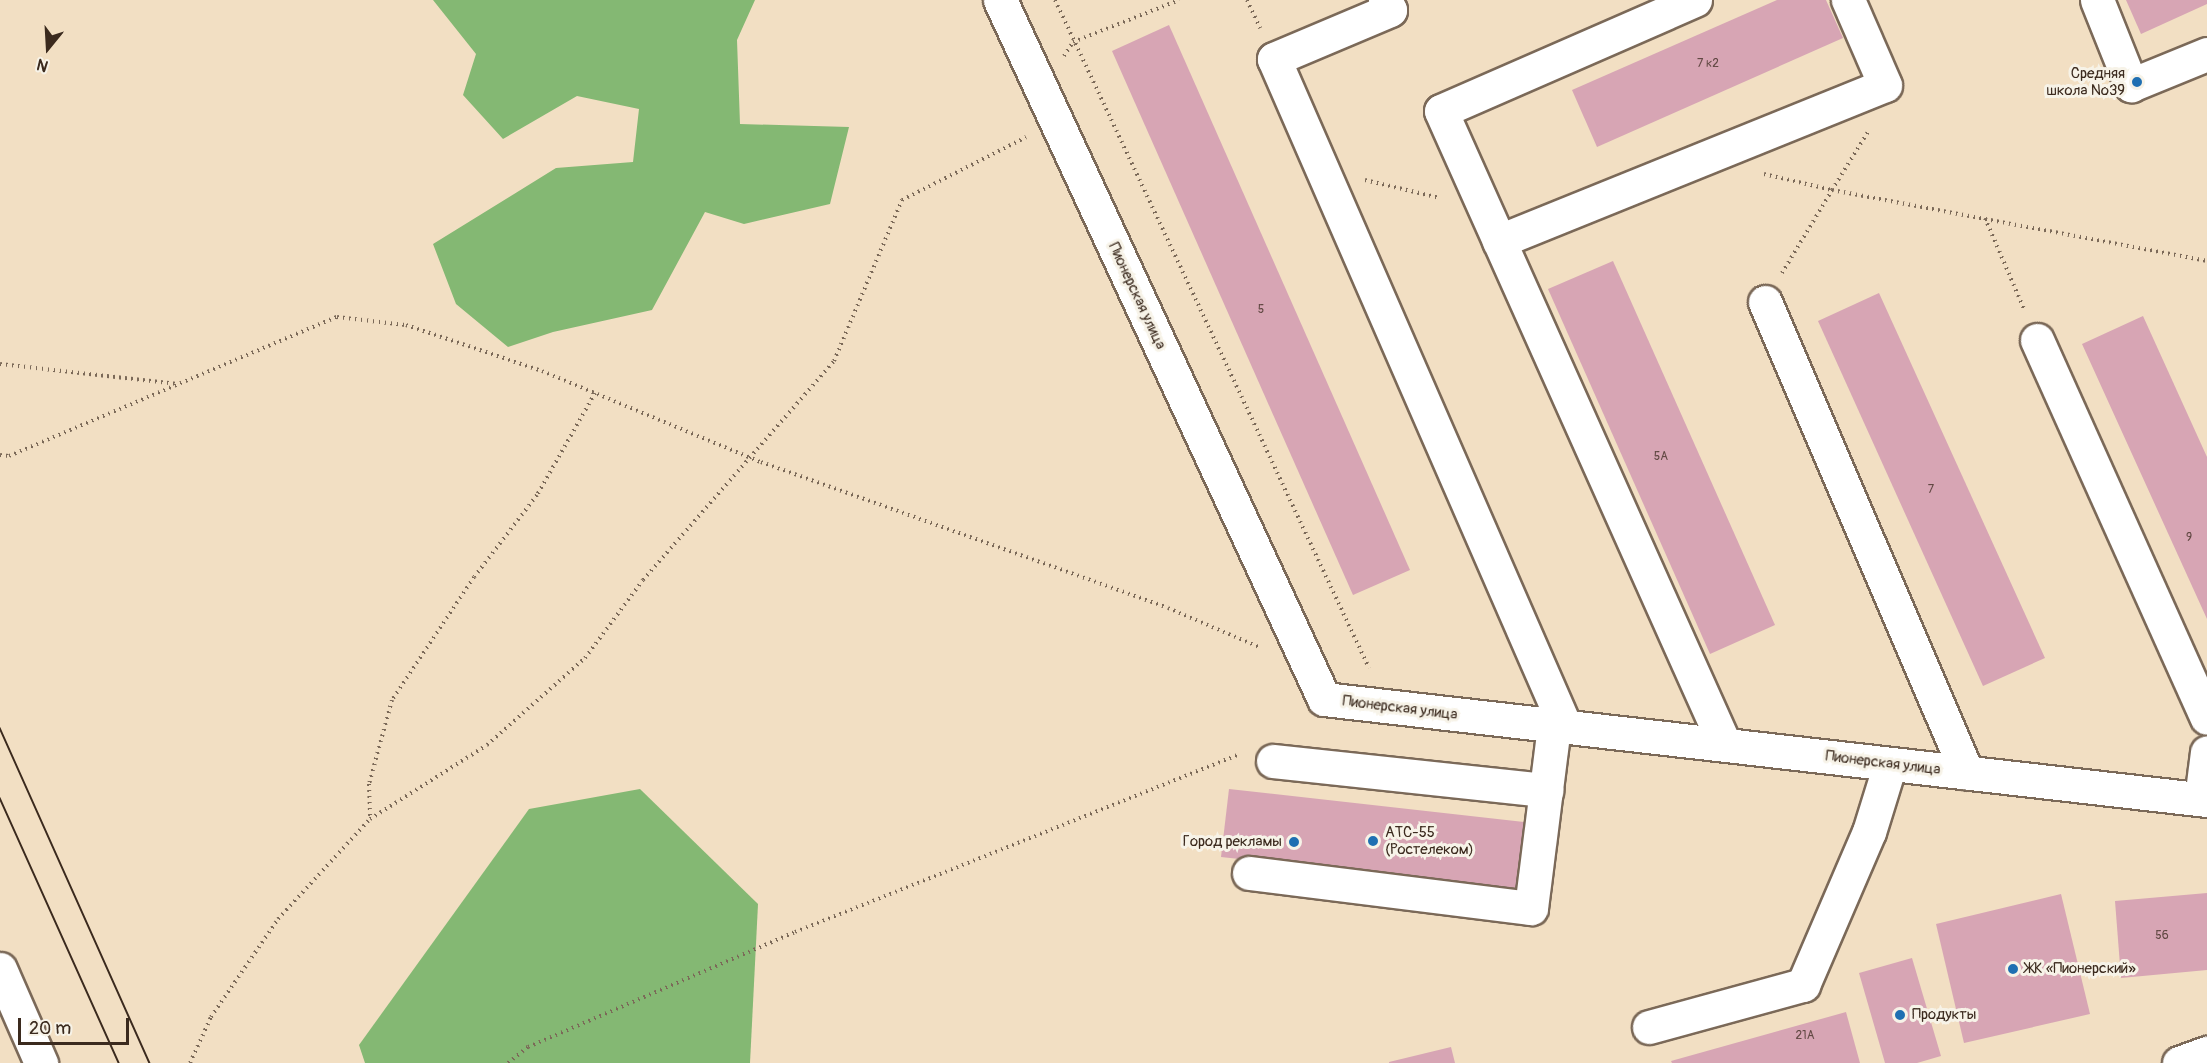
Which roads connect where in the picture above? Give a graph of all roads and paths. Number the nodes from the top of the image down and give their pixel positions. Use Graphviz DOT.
graph roads {
  1 [pos="999,0"];
  2 [pos="1055,0"];
  3 [pos="1179,0"];
  4 [pos="1695,0"];
  5 [pos="1848,0"];
  6 [pos="2097,0"];
  7 [pos="1397,3"];
  8 [pos="1073,42"];
  9 [pos="2207,54"];
  10 [pos="1048,105"];
  11 [pos="1320,169"];
  12 [pos="1484,208"];
  13 [pos="1984,218"];
  14 [pos="1499,241"];
  15 [pos="2207,261"];
  16 [pos="1765,302"];
  17 [pos="2037,340"];
  18 [pos="0,364"];
  19 [pos="179,384"];
  20 [pos="595,393"];
  21 [pos="0,455"];
  22 [pos="752,458"];
  23 [pos="1310,669"];
  24 [pos="1372,674"];
  25 [pos="2207,718"];
  26 [pos="1559,726"];
  27 [pos="1724,743"];
  28 [pos="2207,752"];
  29 [pos="1261,755"];
  30 [pos="1890,764"];
  31 [pos="1967,773"];
  32 [pos="1546,790"];
  33 [pos="2204,800"];
  34 [pos="370,819"];
  35 [pos="1250,873"];
  36 [pos="0,969"];
  37 [pos="1649,1027"];
  38 [pos="2207,1053"];
  39 [pos="41,1063"];
  40 [pos="190,1063"];
  41 [pos="508,1063"];
  42 [pos="2179,1063"];
  1 -- 10 [label="street, Пионерская улица"];
  2 -- 8 [label="path"];
  3 -- 8 [label="path"];
  4 -- 12 [label="street"];
  5 -- 14 [label="street"];
  6 -- 9 [label="street"];
  7 -- 11 [label="street"];
  8 -- 10 [label="path"];
  8 -- 24 [label="path"];
  10 -- 22 [label="path"];
  10 -- 23 [label="street, Пионерская улица"];
  11 -- 12 [label="path"];
  11 -- 26 [label="street"];
  12 -- 14 [label="street"];
  13 -- 15 [label="path"];
  13 -- 16 [label="path"];
  13 -- 17 [label="path"];
  14 -- 27 [label="street"];
  16 -- 31 [label="street"];
  17 -- 25 [label="street"];
  18 -- 19 [label="path"];
  19 -- 20 [label="path"];
  19 -- 21 [label="path"];
  20 -- 22 [label="path"];
  20 -- 34 [label="path"];
  22 -- 23 [label="path"];
  22 -- 34 [label="path"];
  23 -- 26 [label="street, Пионерская улица"];
  26 -- 27 [label="street, Пионерская улица"];
  26 -- 32 [label="street"];
  27 -- 30 [label="street, Пионерская улица"];
  28 -- 33 [label="street"];
  29 -- 32 [label="street"];
  29 -- 41 [label="path"];
  30 -- 31 [label="street, Пионерская улица"];
  30 -- 37 [label="street"];
  31 -- 33 [label="street, Пионерская улица"];
  32 -- 35 [label="street"];
  34 -- 40 [label="path"];
  36 -- 39 [label="street"];
  38 -- 42 [label="street"];
}
